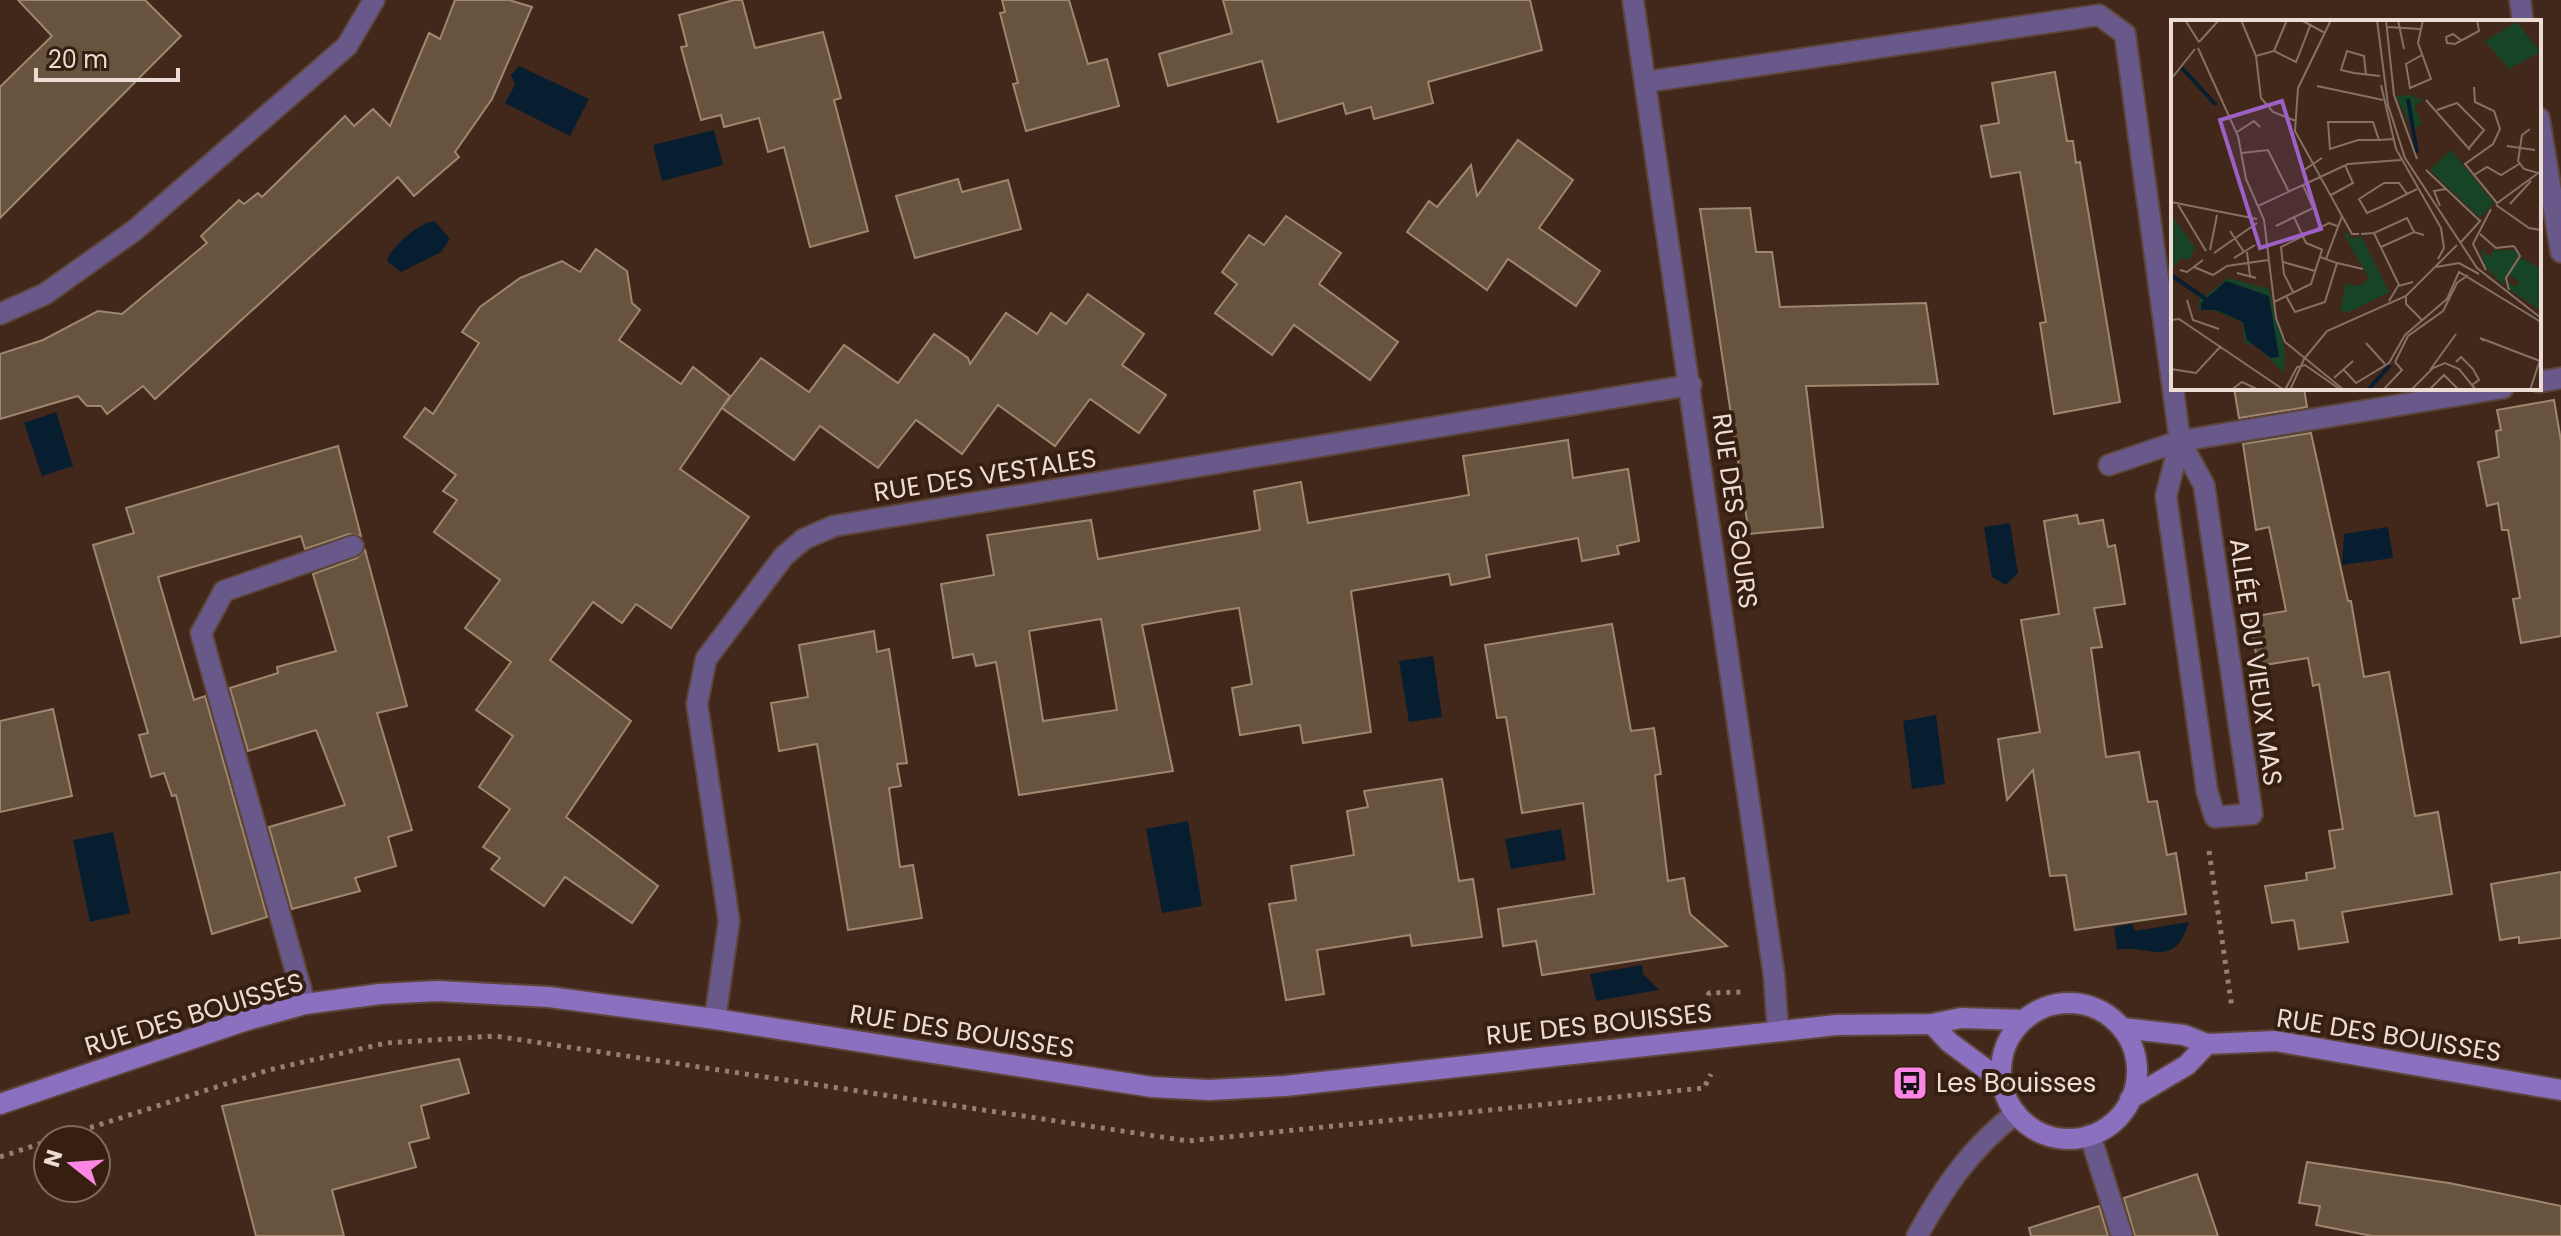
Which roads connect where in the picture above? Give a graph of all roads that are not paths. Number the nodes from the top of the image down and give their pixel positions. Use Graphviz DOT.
graph roads {
  1 [pos="374,0"];
  2 [pos="1633,0"];
  3 [pos="2520,0"];
  4 [pos="2523,20"];
  5 [pos="1645,82"];
  6 [pos="2541,130"];
  7 [pos="2561,252"];
  8 [pos="0,314"];
  9 [pos="2171,374"];
  10 [pos="2561,378"];
  11 [pos="2541,382"];
  12 [pos="1691,385"];
  13 [pos="2173,390"];
  14 [pos="2491,390"];
  15 [pos="2180,441"];
  16 [pos="2109,465"];
  17 [pos="353,546"];
  18 [pos="305,1004"];
  19 [pos="715,1019"];
  20 [pos="2023,1020"];
  21 [pos="1932,1024"];
  22 [pos="2122,1028"];
  23 [pos="1778,1031"];
  24 [pos="2207,1044"];
  25 [pos="2002,1081"];
  26 [pos="2561,1090"];
  27 [pos="2130,1099"];
  28 [pos="0,1104"];
  29 [pos="2016,1113"];
  30 [pos="2090,1135"];
  31 [pos="1917,1236"];
  32 [pos="2122,1236"];
  1 -- 8 [label="street"];
  2 -- 5 [label="street, RUE DES GOURS"];
  3 -- 4 [label="street"];
  5 -- 9 [label="street, ALLÉE DU VIEUX MAS"];
  5 -- 12 [label="street, RUE DES GOURS"];
  6 -- 7 [label="street"];
  10 -- 11 [label="street"];
  12 -- 19 [label="street, RUE DES VESTALES"];
  12 -- 23 [label="street, RUE DES GOURS"];
  13 -- 15 [label="street, ALLÉE DU VIEUX MAS"];
  14 -- 15 [label="street"];
  15 -- 15 [label="street, ALLÉE DU VIEUX MAS"];
  15 -- 16 [label="street"];
  17 -- 18 [label="street"];
  18 -- 19 [label="street, RUE DES BOUISSES"];
  18 -- 28 [label="street, RUE DES BOUISSES"];
  19 -- 23 [label="street, RUE DES BOUISSES"];
  20 -- 21 [label="street, RUE DES BOUISSES"];
  20 -- 22 [label="street"];
  20 -- 25 [label="street"];
  21 -- 23 [label="street, RUE DES BOUISSES"];
  21 -- 25 [label="street"];
  22 -- 24 [label="street, RUE DES BOUISSES"];
  22 -- 27 [label="street"];
  24 -- 26 [label="street, RUE DES BOUISSES"];
  24 -- 27 [label="street"];
  25 -- 29 [label="street"];
  27 -- 30 [label="street"];
  29 -- 30 [label="street"];
  29 -- 31 [label="street"];
  30 -- 32 [label="street"];
}
